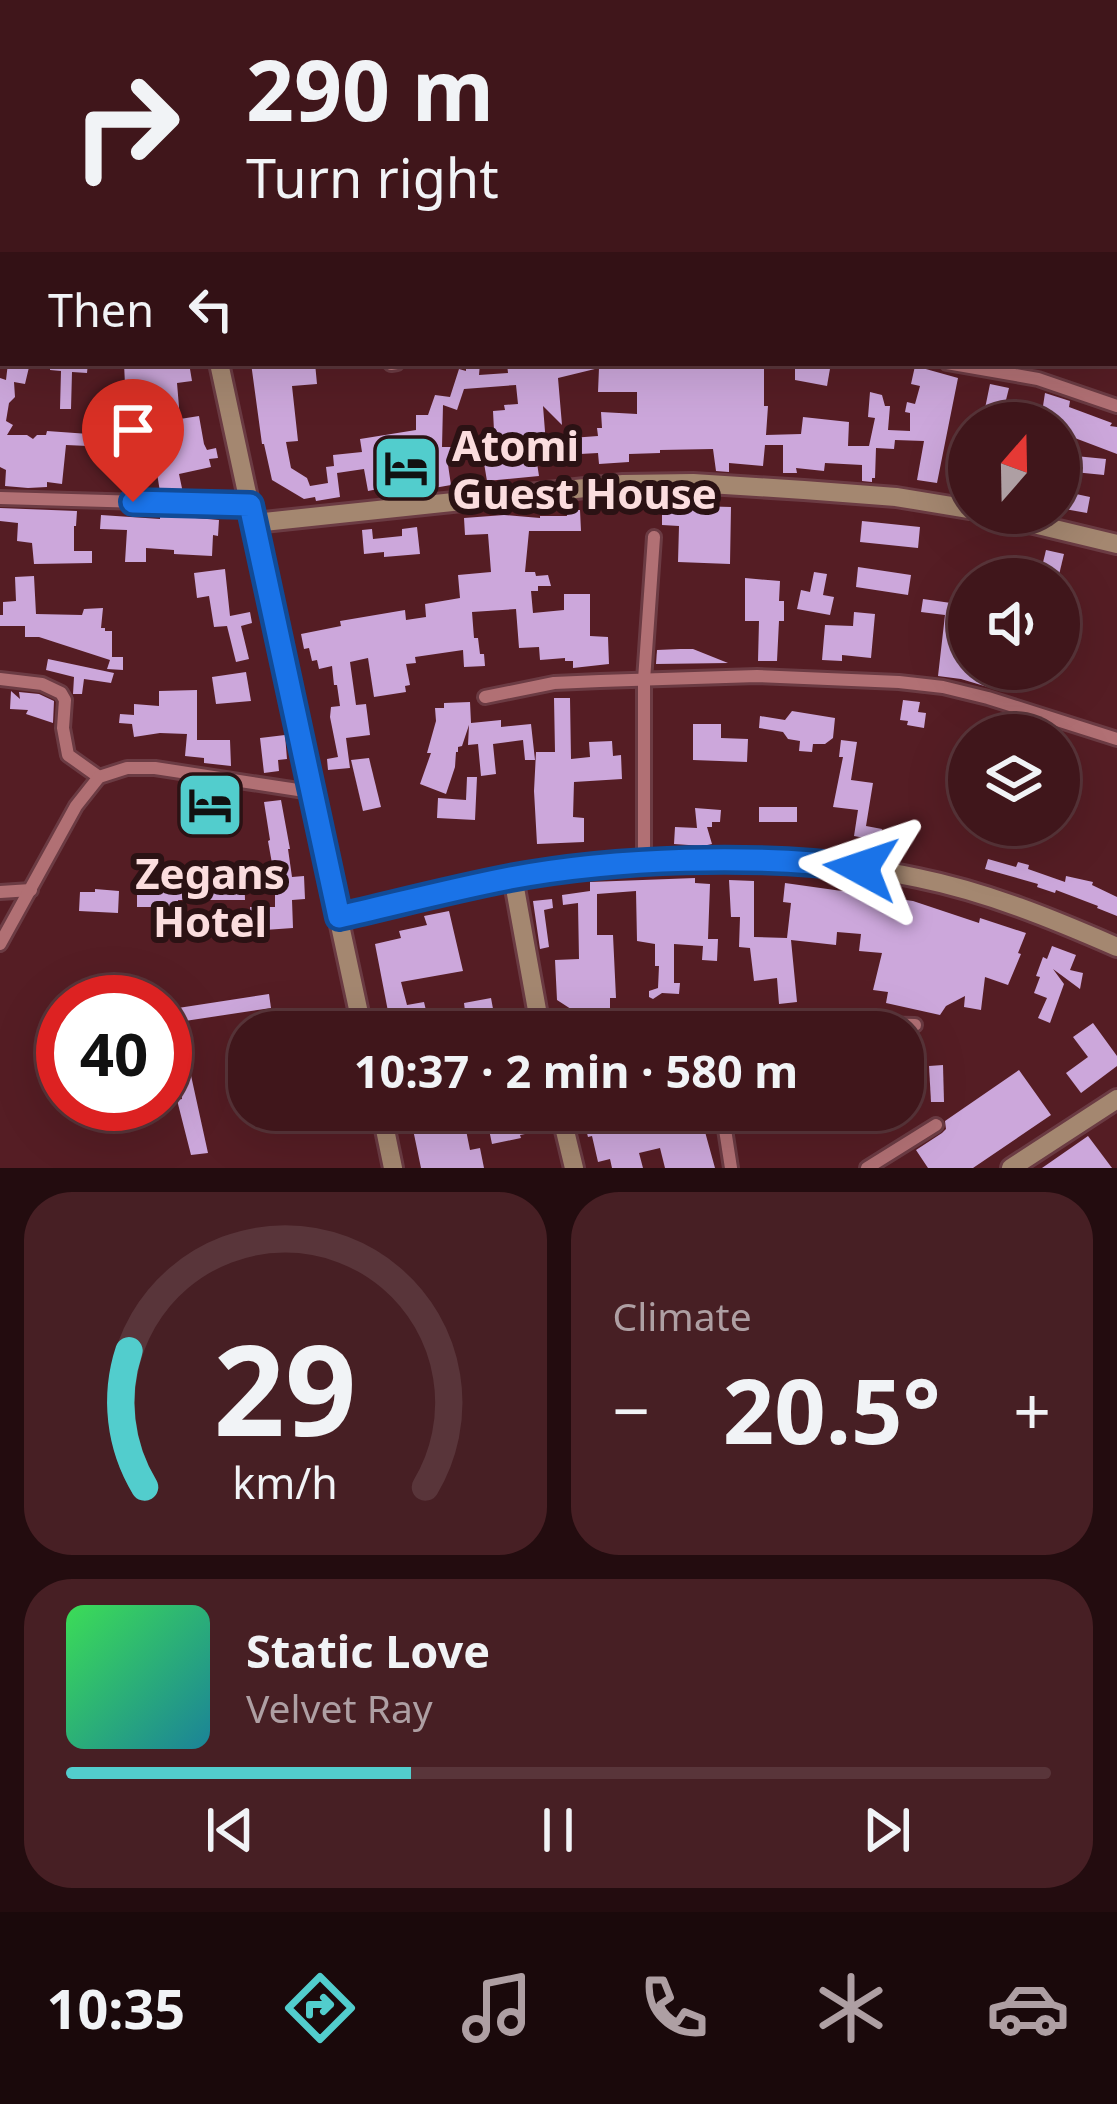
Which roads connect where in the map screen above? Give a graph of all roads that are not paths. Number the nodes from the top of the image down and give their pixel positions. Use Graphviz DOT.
graph roads {
  1 [pos="220,366"];
  2 [pos="963,366"];
  3 [pos="1117,406"];
  4 [pos="0,498"];
  5 [pos="948,506"];
  6 [pos="252,514"];
  7 [pos="1075,534"];
  8 [pos="653,537"];
  9 [pos="1117,544"];
  10 [pos="0,679"];
  11 [pos="644,680"];
  12 [pos="485,697"];
  13 [pos="1117,739"];
  14 [pos="99,778"];
  15 [pos="310,792"];
  16 [pos="644,862"];
  17 [pos="513,878"];
  18 [pos="31,890"];
  19 [pos="0,892"];
  20 [pos="339,917"];
  21 [pos="0,944"];
  22 [pos="1117,947"];
  23 [pos="359,1011"];
  24 [pos="537,1011"];
  25 [pos="1117,1099"];
  26 [pos="936,1125"];
  27 [pos="385,1131"];
  28 [pos="565,1131"];
  29 [pos="725,1131"];
  30 [pos="393,1168"];
  31 [pos="574,1168"];
  32 [pos="731,1168"];
  33 [pos="867,1168"];
  34 [pos="1011,1168"];
  1 -- 6 [label="street"];
  2 -- 3 [label="street"];
  4 -- 6 [label="street"];
  5 -- 6 [label="street"];
  6 -- 15 [label="street"];
  7 -- 9 [label="street"];
  8 -- 11 [label="street"];
  10 -- 14 [label="street"];
  11 -- 12 [label="street"];
  11 -- 13 [label="street"];
  11 -- 16 [label="street"];
  14 -- 15 [label="street"];
  14 -- 18 [label="street"];
  15 -- 20 [label="street"];
  16 -- 17 [label="street"];
  16 -- 22 [label="street"];
  17 -- 20 [label="street"];
  17 -- 24 [label="street"];
  18 -- 19 [label="street"];
  18 -- 21 [label="street"];
  20 -- 23 [label="street"];
  25 -- 34 [label="street"];
  26 -- 33 [label="street"];
  27 -- 30 [label="street"];
  28 -- 31 [label="street"];
  29 -- 32 [label="street"];
}
